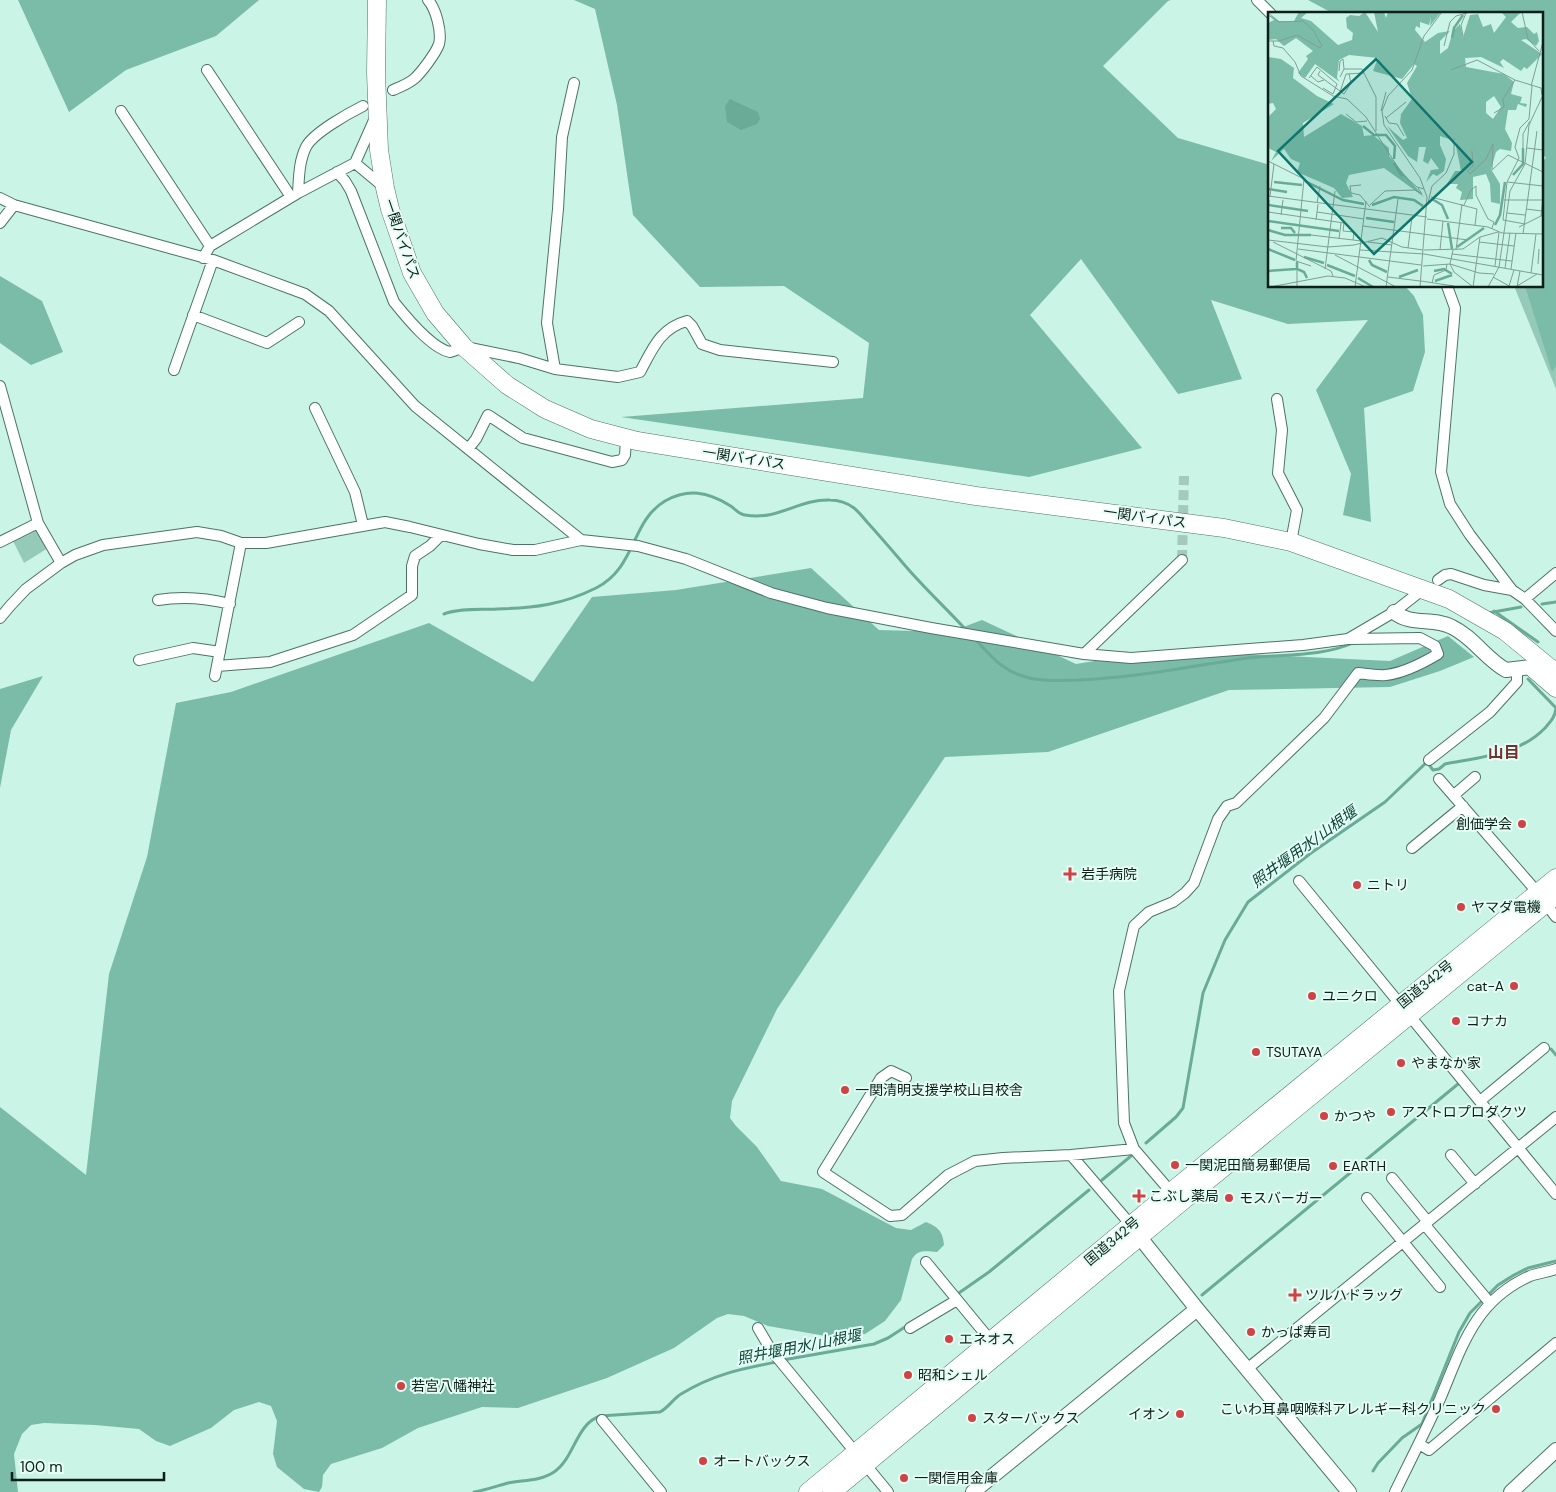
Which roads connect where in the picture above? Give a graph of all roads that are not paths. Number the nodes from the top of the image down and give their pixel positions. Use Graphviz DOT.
graph roads {
  1 [pos="377,0"];
  2 [pos="428,0"];
  3 [pos="1257,0"];
  4 [pos="1269,12"];
  5 [pos="206,70"];
  6 [pos="574,83"];
  7 [pos="393,90"];
  8 [pos="370,109"];
  9 [pos="121,111"];
  10 [pos="355,163"];
  11 [pos="337,172"];
  12 [pos="385,188"];
  13 [pos="294,195"];
  14 [pos="0,198"];
  15 [pos="14,205"];
  16 [pos="0,223"];
  17 [pos="210,246"];
  18 [pos="208,259"];
  19 [pos="1448,288"];
  20 [pos="193,315"];
  21 [pos="299,322"];
  22 [pos="462,345"];
  23 [pos="833,362"];
  24 [pos="555,369"];
  25 [pos="174,370"];
  26 [pos="0,386"];
  27 [pos="1277,399"];
  28 [pos="315,408"];
  29 [pos="626,438"];
  30 [pos="468,449"];
  31 [pos="38,523"];
  32 [pos="363,525"];
  33 [pos="441,535"];
  34 [pos="581,540"];
  35 [pos="0,542"];
  36 [pos="1292,542"];
  37 [pos="241,543"];
  38 [pos="1182,560"];
  39 [pos="62,563"];
  40 [pos="1556,573"];
  41 [pos="1438,580"];
  42 [pos="1412,589"];
  43 [pos="1512,590"];
  44 [pos="1525,599"];
  45 [pos="158,600"];
  46 [pos="230,604"];
  47 [pos="1394,612"];
  48 [pos="0,618"];
  49 [pos="1556,631"];
  50 [pos="1348,639"];
  51 [pos="220,652"];
  52 [pos="1084,654"];
  53 [pos="139,660"];
  54 [pos="1524,667"];
  55 [pos="1554,668"];
  56 [pos="1556,688"];
  57 [pos="1428,760"];
  58 [pos="1475,777"];
  59 [pos="1440,779"];
  60 [pos="1454,795"];
  61 [pos="1463,806"];
  62 [pos="1412,848"];
  63 [pos="1556,878"];
  64 [pos="1299,881"];
  65 [pos="1549,902"];
  66 [pos="1404,1010"];
  67 [pos="1544,1048"];
  68 [pos="906,1078"];
  69 [pos="1480,1101"];
  70 [pos="1556,1117"];
  71 [pos="1134,1149"];
  72 [pos="1519,1149"];
  73 [pos="1071,1155"];
  74 [pos="1451,1155"];
  75 [pos="1392,1178"];
  76 [pos="1475,1184"];
  77 [pos="1171,1192"];
  78 [pos="1556,1194"];
  79 [pos="1367,1198"];
  80 [pos="1427,1223"];
  81 [pos="1135,1231"];
  82 [pos="1404,1242"];
  83 [pos="926,1262"];
  84 [pos="1556,1269"];
  85 [pos="1440,1287"];
  86 [pos="957,1300"];
  87 [pos="1490,1303"];
  88 [pos="1197,1309"];
  89 [pos="758,1328"];
  90 [pos="910,1328"];
  91 [pos="991,1341"];
  92 [pos="1556,1343"];
  93 [pos="1247,1369"];
  94 [pos="602,1420"];
  95 [pos="1419,1444"];
  96 [pos="1556,1450"];
  97 [pos="861,1459"];
  98 [pos="661,1492"];
  99 [pos="808,1492"];
  100 [pos="832,1492"];
  101 [pos="888,1492"];
  102 [pos="973,1492"];
  103 [pos="1349,1492"];
  104 [pos="1395,1492"];
  105 [pos="1511,1492"];
  1 -- 8 [label="highway, 一関バイパス"];
  2 -- 7 [label="street"];
  3 -- 4 [label="street"];
  5 -- 13 [label="street"];
  6 -- 24 [label="street"];
  8 -- 10 [label="street"];
  8 -- 12 [label="highway, 一関バイパス"];
  8 -- 13 [label="street"];
  9 -- 17 [label="street"];
  10 -- 11 [label="street"];
  10 -- 12 [label="street"];
  11 -- 13 [label="street"];
  11 -- 22 [label="street"];
  12 -- 22 [label="highway, 一関バイパス"];
  13 -- 17 [label="street"];
  14 -- 15 [label="street"];
  15 -- 16 [label="street"];
  15 -- 18 [label="street"];
  17 -- 18 [label="street"];
  18 -- 20 [label="street"];
  18 -- 30 [label="street"];
  19 -- 43 [label="street"];
  20 -- 21 [label="street"];
  20 -- 25 [label="street"];
  22 -- 24 [label="street"];
  22 -- 29 [label="highway, 一関バイパス"];
  23 -- 24 [label="street"];
  26 -- 31 [label="street"];
  27 -- 36 [label="street"];
  28 -- 32 [label="street"];
  29 -- 30 [label="street"];
  29 -- 36 [label="highway, 一関バイパス"];
  30 -- 34 [label="street"];
  31 -- 35 [label="street"];
  31 -- 39 [label="street"];
  32 -- 33 [label="street"];
  32 -- 37 [label="street"];
  33 -- 34 [label="street"];
  33 -- 51 [label="street"];
  34 -- 52 [label="street"];
  36 -- 42 [label="highway, 一関バイパス"];
  37 -- 39 [label="street"];
  37 -- 46 [label="street"];
  38 -- 52 [label="street"];
  39 -- 48 [label="street"];
  40 -- 44 [label="street"];
  41 -- 43 [label="street"];
  42 -- 47 [label="street"];
  42 -- 54 [label="highway, 一関バイパス"];
  42 -- 55 [label="highway, 一関バイパス"];
  43 -- 44 [label="street"];
  44 -- 49 [label="street"];
  45 -- 46 [label="street"];
  46 -- 51 [label="street"];
  47 -- 50 [label="street"];
  47 -- 54 [label="street"];
  50 -- 52 [label="street"];
  50 -- 71 [label="street"];
  51 -- 53 [label="street"];
  54 -- 56 [label="highway, 一関バイパス"];
  54 -- 57 [label="street"];
  58 -- 60 [label="street"];
  59 -- 60 [label="street"];
  60 -- 61 [label="street"];
  61 -- 62 [label="street"];
  61 -- 65 [label="street"];
  63 -- 65 [label="highway, 国道342号"];
  64 -- 66 [label="street"];
  65 -- 66 [label="highway, 国道342号"];
  66 -- 69 [label="street"];
  66 -- 77 [label="highway, 国道342号"];
  66 -- 81 [label="highway, 国道342号"];
  67 -- 69 [label="street"];
  68 -- 73 [label="street"];
  69 -- 72 [label="street"];
  70 -- 72 [label="street"];
  71 -- 73 [label="street"];
  71 -- 77 [label="street"];
  72 -- 76 [label="street"];
  72 -- 78 [label="street"];
  73 -- 81 [label="street"];
  74 -- 76 [label="street"];
  75 -- 80 [label="street"];
  76 -- 80 [label="street"];
  77 -- 81 [label="highway, 国道342号"];
  79 -- 82 [label="street"];
  80 -- 82 [label="street"];
  80 -- 87 [label="street"];
  81 -- 88 [label="street"];
  81 -- 91 [label="highway, 国道342号"];
  81 -- 97 [label="highway, 国道342号"];
  82 -- 85 [label="street"];
  82 -- 93 [label="street"];
  83 -- 86 [label="street"];
  84 -- 87 [label="street"];
  86 -- 90 [label="street"];
  86 -- 91 [label="street"];
  87 -- 95 [label="street"];
  88 -- 93 [label="street"];
  88 -- 102 [label="street"];
  89 -- 97 [label="street"];
  91 -- 97 [label="highway, 国道342号"];
  92 -- 95 [label="street"];
  93 -- 103 [label="street"];
  94 -- 98 [label="street"];
  95 -- 104 [label="street"];
  96 -- 105 [label="street"];
  97 -- 99 [label="highway, 国道342号"];
  97 -- 100 [label="highway, 国道342号"];
  97 -- 101 [label="street"];
}
